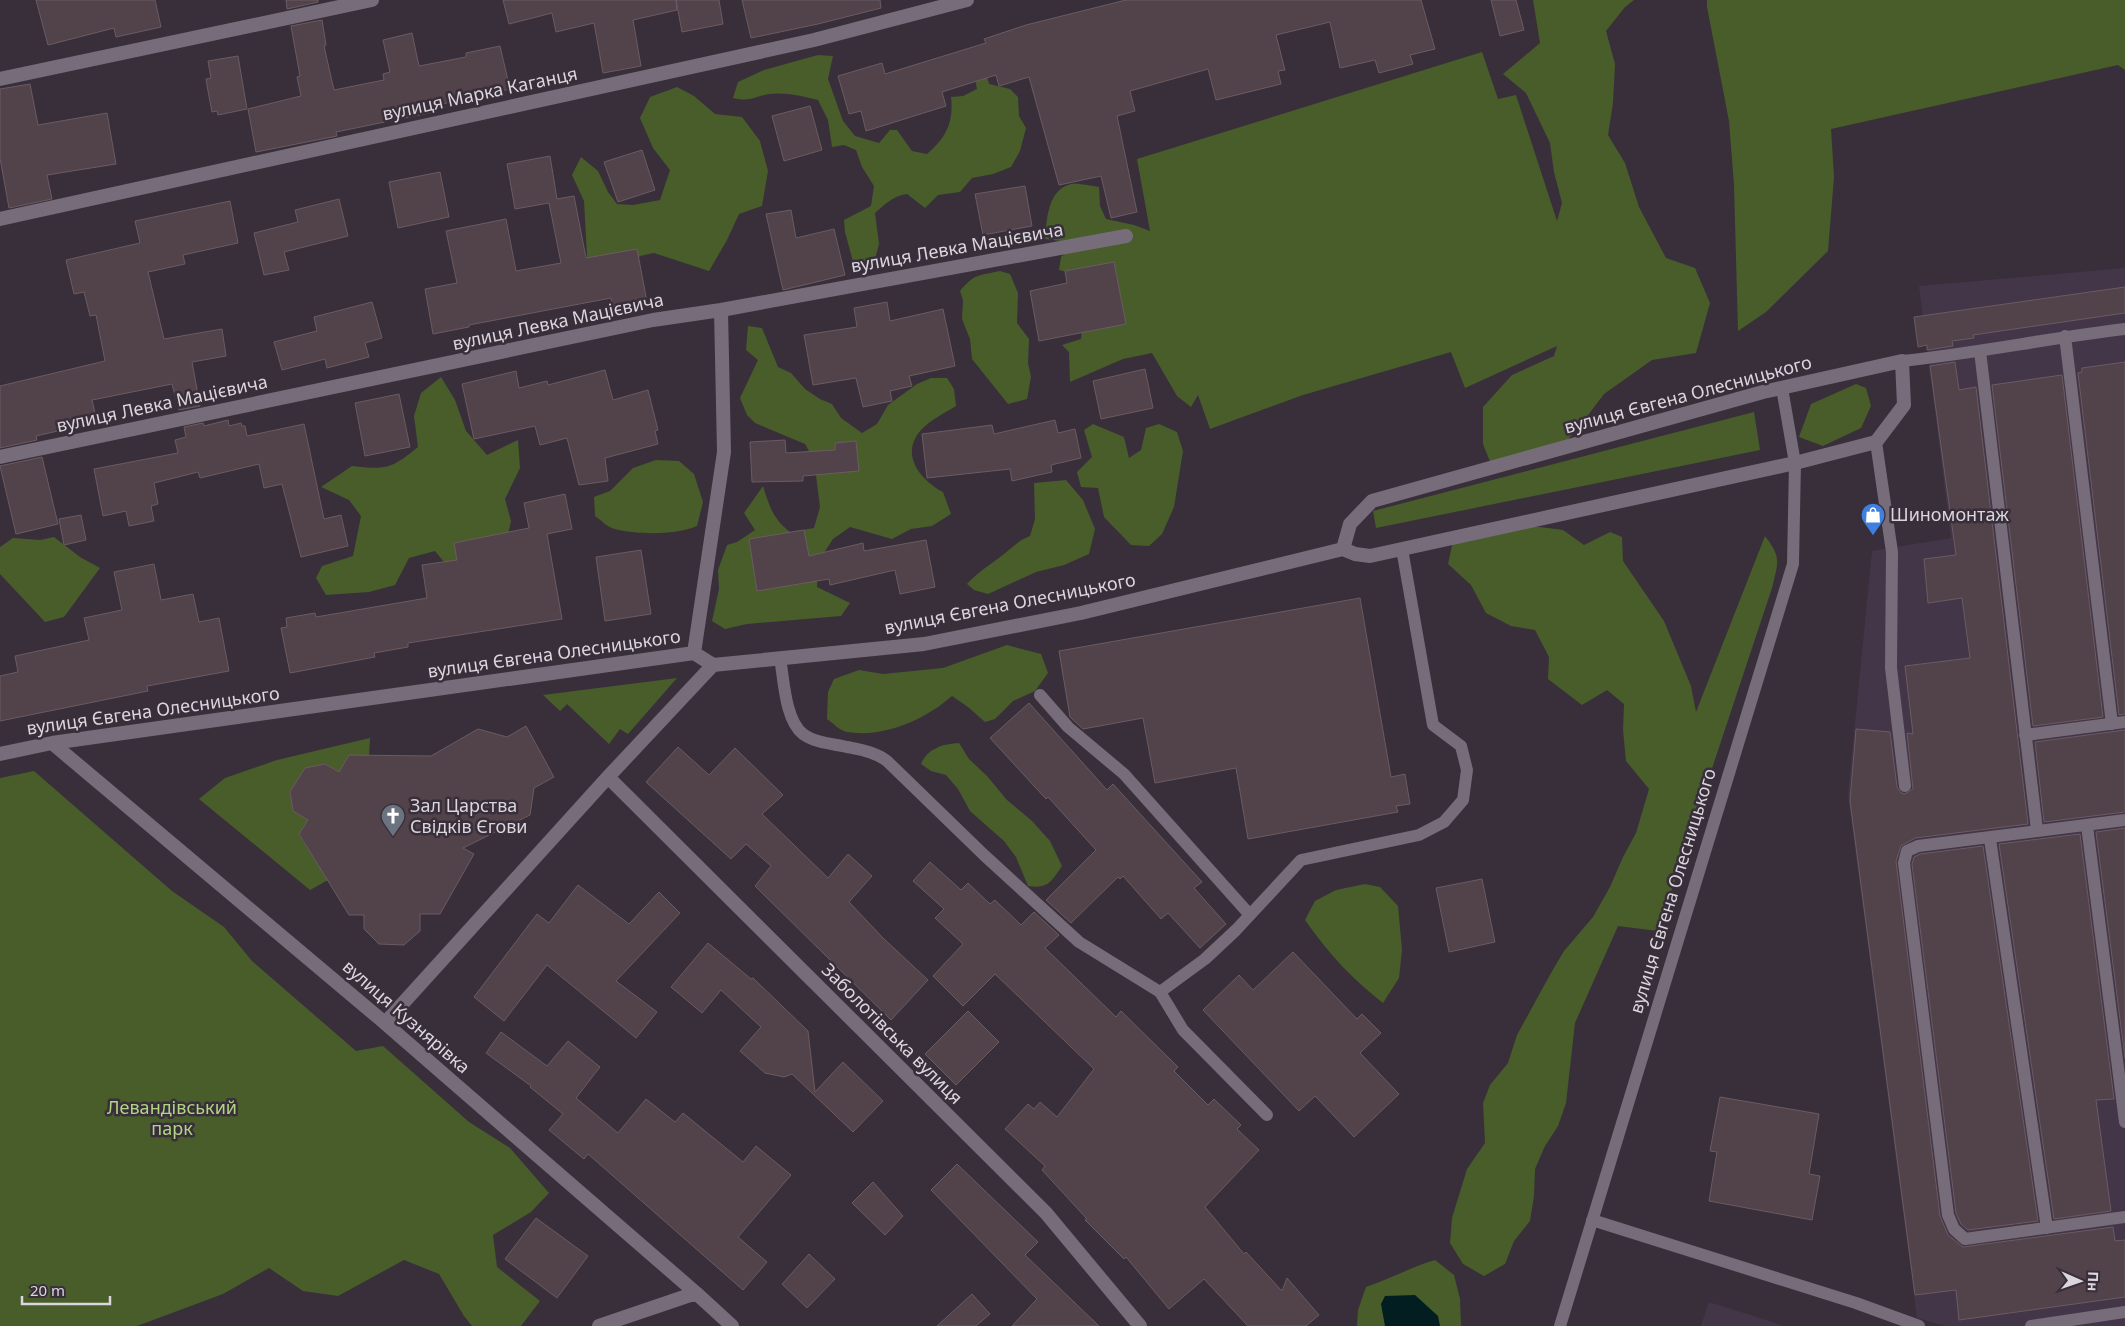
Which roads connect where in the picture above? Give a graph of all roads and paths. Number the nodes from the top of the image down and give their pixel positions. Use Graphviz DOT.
graph roads {
  1 [pos="372,0"];
  2 [pos="968,0"];
  3 [pos="0,79"];
  4 [pos="0,219"];
  5 [pos="1126,236"];
  6 [pos="721,310"];
  7 [pos="2125,329"];
  8 [pos="2065,336"];
  9 [pos="1980,351"];
  10 [pos="1902,361"];
  11 [pos="1782,388"];
  12 [pos="1876,442"];
  13 [pos="0,458"];
  14 [pos="1795,463"];
  15 [pos="1343,549"];
  16 [pos="1402,549"];
  17 [pos="694,653"];
  18 [pos="780,658"];
  19 [pos="713,665"];
  20 [pos="1040,695"];
  21 [pos="2119,723"];
  22 [pos="2025,735"];
  23 [pos="52,743"];
  24 [pos="0,754"];
  25 [pos="608,777"];
  26 [pos="1904,786"];
  27 [pos="2125,820"];
  28 [pos="2088,826"];
  29 [pos="2037,830"];
  30 [pos="1990,839"];
  31 [pos="1250,914"];
  32 [pos="1160,992"];
  33 [pos="385,1023"];
  34 [pos="1267,1115"];
  35 [pos="2125,1122"];
  36 [pos="2125,1217"];
  37 [pos="1592,1220"];
  38 [pos="2047,1228"];
  39 [pos="696,1292"];
  40 [pos="2125,1312"];
  41 [pos="599,1326"];
  42 [pos="732,1326"];
  43 [pos="1140,1326"];
  44 [pos="1560,1326"];
  45 [pos="1919,1326"];
  46 [pos="2031,1326"];
  1 -- 3 [label="street"];
  2 -- 4 [label="street, вулиця Марка Каганця"];
  5 -- 6 [label="street, вулиця Левка Мацієвича"];
  6 -- 13 [label="street, вулиця Левка Мацієвича"];
  6 -- 17 [label="street"];
  7 -- 8 [label="lane"];
  8 -- 9 [label="lane"];
  8 -- 21 [label="lane"];
  9 -- 10 [label="lane"];
  9 -- 22 [label="lane"];
  10 -- 11 [label="street, вулиця Євгена Олесницького"];
  10 -- 12 [label="street"];
  11 -- 14 [label="lane"];
  11 -- 15 [label="street, вулиця Євгена Олесницького"];
  12 -- 14 [label="street, вулиця Євгена Олесницького"];
  12 -- 26 [label="lane"];
  14 -- 16 [label="street, вулиця Євгена Олесницького"];
  14 -- 37 [label="lane, вулиця Євгена Олесницького"];
  15 -- 16 [label="street, вулиця Євгена Олесницького"];
  15 -- 18 [label="street, вулиця Євгена Олесницького"];
  16 -- 31 [label="lane"];
  17 -- 19 [label="street, вулиця Євгена Олесницького"];
  17 -- 23 [label="street, вулиця Євгена Олесницького"];
  18 -- 19 [label="street, вулиця Євгена Олесницького"];
  18 -- 32 [label="lane"];
  19 -- 25 [label="street"];
  20 -- 31 [label="lane"];
  21 -- 22 [label="lane"];
  22 -- 29 [label="lane"];
  23 -- 24 [label="street, вулиця Євгена Олесницького"];
  23 -- 33 [label="street, вулиця Кузнярівка"];
  25 -- 33 [label="street"];
  25 -- 43 [label="street, Заболотівська вулиця"];
  27 -- 28 [label="lane"];
  28 -- 29 [label="lane"];
  28 -- 35 [label="lane"];
  29 -- 30 [label="lane"];
  30 -- 38 [label="lane"];
  30 -- 38 [label="lane"];
  31 -- 32 [label="lane"];
  32 -- 34 [label="lane"];
  33 -- 39 [label="street, вулиця Кузнярівка"];
  36 -- 38 [label="lane"];
  37 -- 44 [label="lane, вулиця Євгена Олесницького"];
  37 -- 45 [label="lane"];
  39 -- 41 [label="street"];
  39 -- 42 [label="street, вулиця Кузнярівка"];
  40 -- 46 [label="lane"];
}
